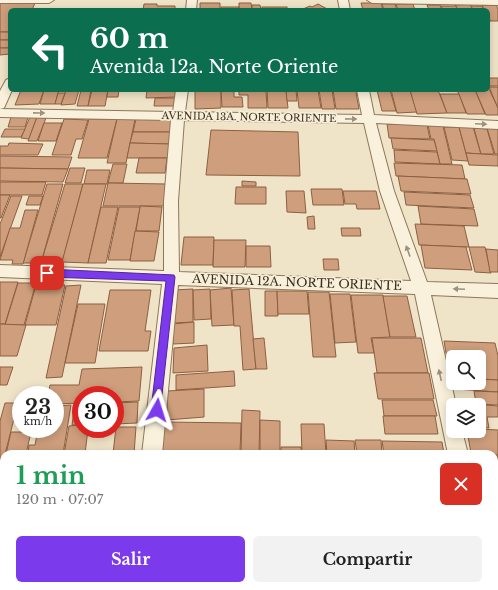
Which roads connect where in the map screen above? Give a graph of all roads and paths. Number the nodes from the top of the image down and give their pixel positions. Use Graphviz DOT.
graph roads {
  1 [pos="0,0"];
  2 [pos="41,0"];
  3 [pos="49,0"];
  4 [pos="372,0"];
  5 [pos="498,2"];
  6 [pos="8,87"];
  7 [pos="182,92"];
  8 [pos="363,92"];
  9 [pos="0,105"];
  10 [pos="0,113"];
  11 [pos="178,115"];
  12 [pos="369,119"];
  13 [pos="498,125"];
  14 [pos="0,272"];
  15 [pos="171,277"];
  16 [pos="421,287"];
  17 [pos="498,291"];
  18 [pos="152,450"];
  19 [pos="457,450"];
  1 -- 2 [label="street"];
  2 -- 3 [label="street"];
  4 -- 5 [label="street"];
  6 -- 9 [label="street"];
  7 -- 11 [label="street"];
  8 -- 12 [label="street"];
  10 -- 11 [label="street, AVENIDA 13A. NORTE ORIENTE, one-way"];
  11 -- 12 [label="street, AVENIDA 13A. NORTE ORIENTE, one-way"];
  11 -- 15 [label="street"];
  12 -- 13 [label="street, AVENIDA 13A. NORTE ORIENTE, one-way"];
  16 -- 12 [label="street, one-way"];
  14 -- 15 [label="street, AVENIDA 12A. NORTE ORIENTE"];
  15 -- 16 [label="street, AVENIDA 12A. NORTE ORIENTE"];
  15 -- 18 [label="street"];
  17 -- 16 [label="street, AVENIDA 12A. NORTE ORIENTE, one-way"];
  19 -- 16 [label="street, one-way"];
}
